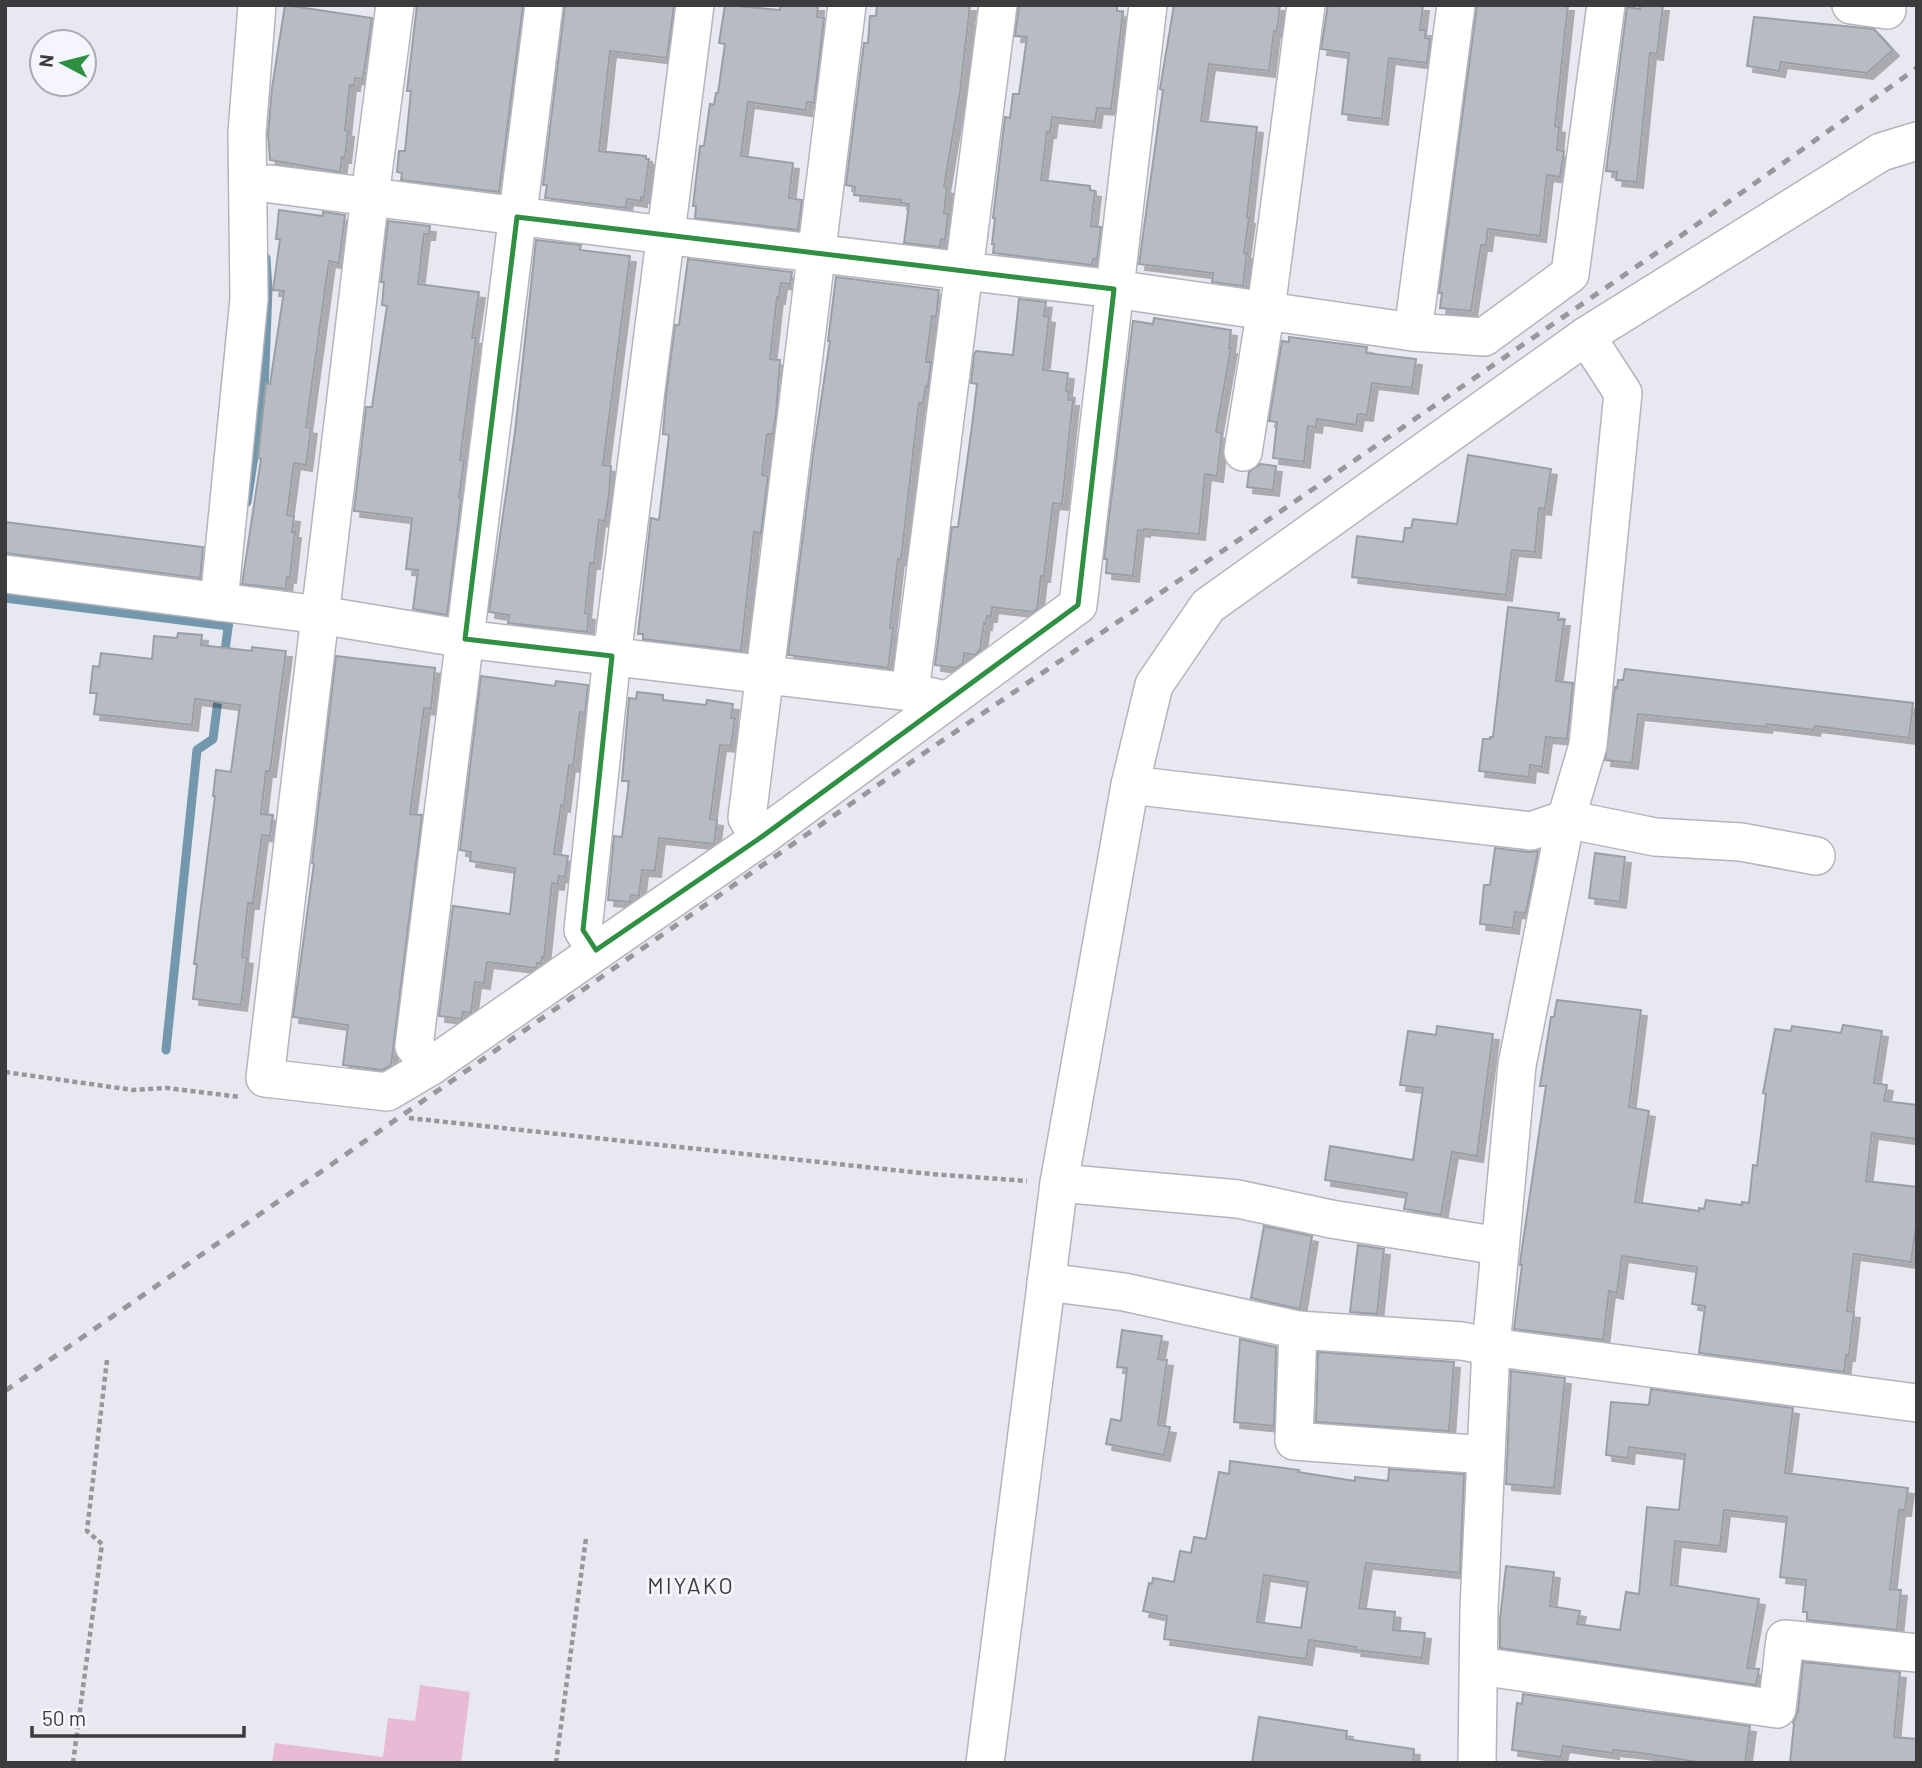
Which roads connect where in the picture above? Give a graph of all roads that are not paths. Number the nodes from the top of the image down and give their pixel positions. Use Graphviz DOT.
graph roads {
  1 [pos="257,5"];
  2 [pos="395,5"];
  3 [pos="544,5"];
  4 [pos="695,5"];
  5 [pos="847,5"];
  6 [pos="998,5"];
  7 [pos="1148,5"];
  8 [pos="1306,5"];
  9 [pos="1456,5"];
  10 [pos="1606,5"];
  11 [pos="1851,5"];
  12 [pos="1887,10"];
  13 [pos="1917,141"];
  14 [pos="271,184"];
  15 [pos="370,196"];
  16 [pos="517,216"];
  17 [pos="664,235"];
  18 [pos="815,253"];
  19 [pos="965,271"];
  20 [pos="1114,289"];
  21 [pos="1266,309"];
  22 [pos="1413,332"];
  23 [pos="1586,336"];
  24 [pos="1243,452"];
  25 [pos="5,574"];
  26 [pos="219,602"];
  27 [pos="320,615"];
  28 [pos="465,639"];
  29 [pos="611,656"];
  30 [pos="762,676"];
  31 [pos="910,692"];
  32 [pos="946,700"];
  33 [pos="1130,785"];
  34 [pos="1566,819"];
  35 [pos="760,838"];
  36 [pos="1816,856"];
  37 [pos="596,950"];
  38 [pos="431,1066"];
  39 [pos="1059,1184"];
  40 [pos="1499,1246"];
  41 [pos="1046,1282"];
  42 [pos="1298,1330"];
  43 [pos="1491,1347"];
  44 [pos="1917,1403"];
  45 [pos="1486,1455"];
  46 [pos="1917,1653"];
  47 [pos="1479,1666"];
  48 [pos="985,1763"];
  49 [pos="1477,1763"];
  1 -- 26 [label="street"];
  2 -- 15 [label="street"];
  3 -- 16 [label="street"];
  4 -- 17 [label="street"];
  5 -- 18 [label="street"];
  6 -- 19 [label="street"];
  7 -- 20 [label="street"];
  8 -- 21 [label="street"];
  9 -- 22 [label="street"];
  10 -- 22 [label="street"];
  11 -- 12 [label="street"];
  13 -- 23 [label="street"];
  14 -- 15 [label="street"];
  15 -- 16 [label="street"];
  15 -- 27 [label="street"];
  16 -- 17 [label="street"];
  16 -- 28 [label="street"];
  17 -- 18 [label="street"];
  17 -- 29 [label="street"];
  18 -- 19 [label="street"];
  18 -- 30 [label="street"];
  19 -- 20 [label="street"];
  19 -- 31 [label="street"];
  20 -- 21 [label="street"];
  20 -- 32 [label="street"];
  21 -- 22 [label="street"];
  21 -- 24 [label="street"];
  23 -- 33 [label="street"];
  23 -- 34 [label="street"];
  25 -- 26 [label="street"];
  26 -- 27 [label="street"];
  27 -- 28 [label="street"];
  27 -- 38 [label="street"];
  28 -- 29 [label="street"];
  28 -- 38 [label="street"];
  29 -- 30 [label="street"];
  29 -- 37 [label="street"];
  30 -- 31 [label="street"];
  30 -- 35 [label="street"];
  31 -- 32 [label="street"];
  32 -- 35 [label="street"];
  33 -- 34 [label="street"];
  33 -- 39 [label="street"];
  34 -- 36 [label="street"];
  34 -- 40 [label="street"];
  35 -- 37 [label="street"];
  37 -- 38 [label="street"];
  39 -- 40 [label="street"];
  39 -- 41 [label="street"];
  40 -- 43 [label="street"];
  41 -- 42 [label="street"];
  41 -- 48 [label="street"];
  42 -- 43 [label="street"];
  42 -- 45 [label="street"];
  43 -- 44 [label="street"];
  43 -- 45 [label="street"];
  45 -- 47 [label="street"];
  46 -- 47 [label="street"];
  47 -- 49 [label="street"];
}
